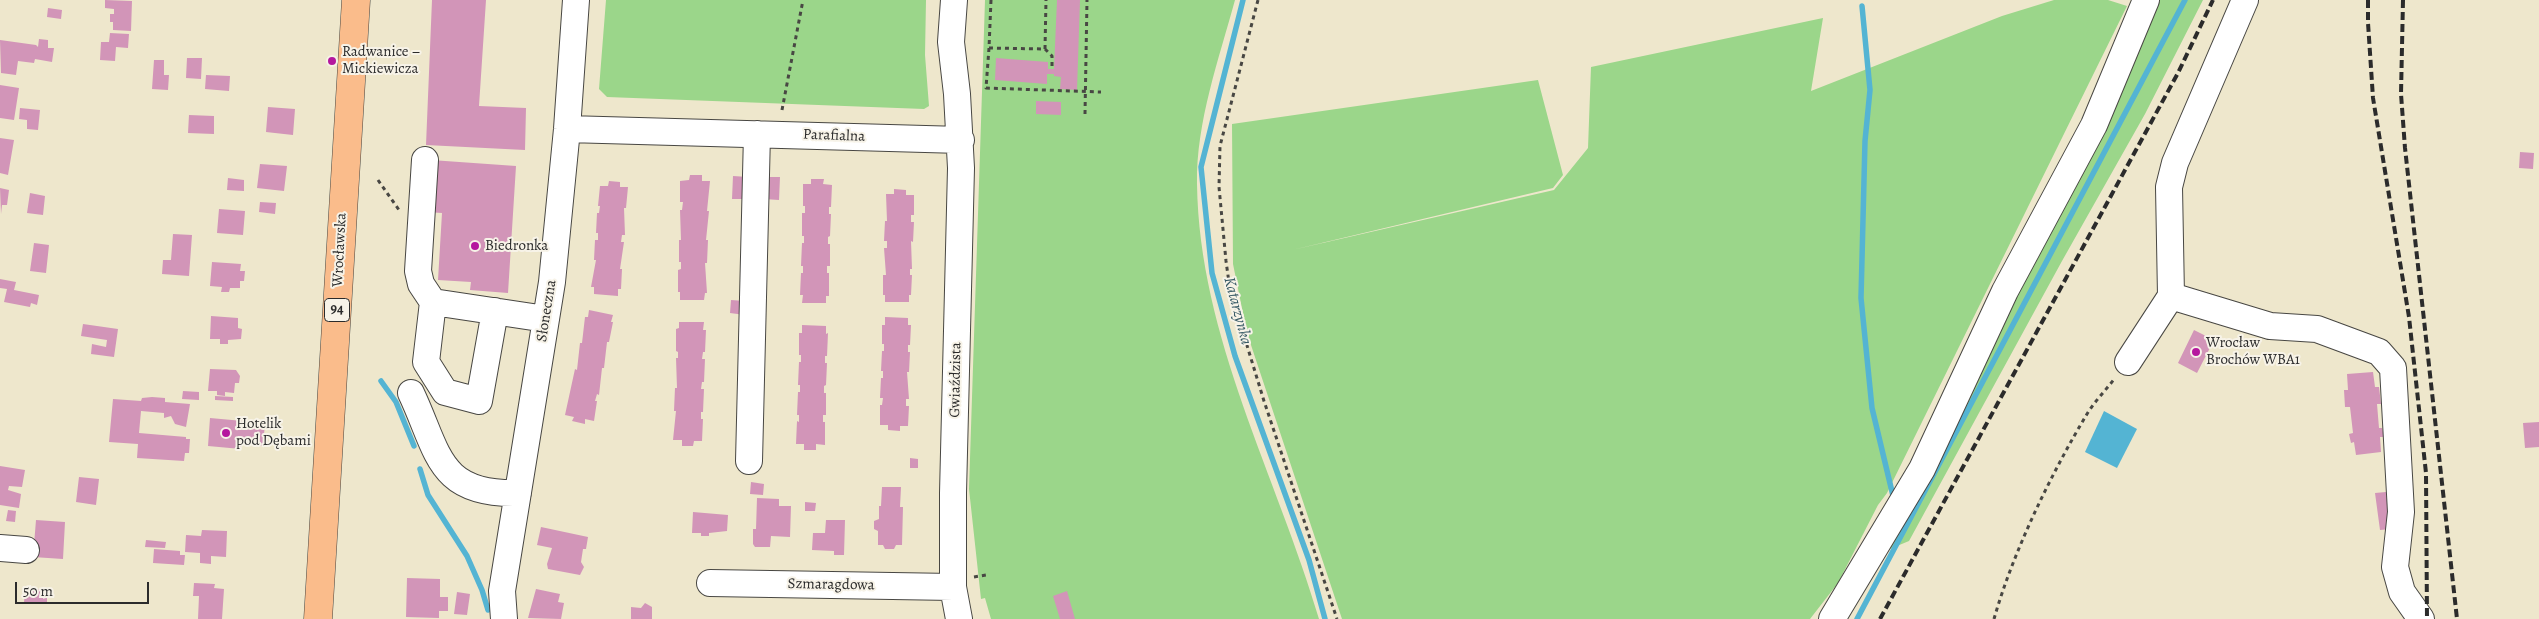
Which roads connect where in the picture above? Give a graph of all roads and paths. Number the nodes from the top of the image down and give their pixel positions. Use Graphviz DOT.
graph roads {
  1 [pos="356,0"];
  2 [pos="576,0"];
  3 [pos="803,0"];
  4 [pos="954,0"];
  5 [pos="991,0"];
  6 [pos="1046,0"];
  7 [pos="1087,0"];
  8 [pos="1258,0"];
  9 [pos="2146,0"];
  10 [pos="2245,0"];
  11 [pos="989,48"];
  12 [pos="1044,50"];
  13 [pos="1052,67"];
  14 [pos="1086,92"];
  15 [pos="1101,92"];
  16 [pos="782,110"];
  17 [pos="1085,114"];
  18 [pos="567,129"];
  19 [pos="757,134"];
  20 [pos="961,140"];
  21 [pos="425,160"];
  22 [pos="2171,296"];
  23 [pos="432,302"];
  24 [pos="495,311"];
  25 [pos="546,319"];
  26 [pos="2128,362"];
  27 [pos="411,393"];
  28 [pos="748,461"];
  29 [pos="518,493"];
  30 [pos="0,548"];
  31 [pos="26,550"];
  32 [pos="986,575"];
  33 [pos="962,582"];
  34 [pos="710,583"];
  35 [pos="318,619"];
  36 [pos="504,619"];
  37 [pos="959,619"];
  38 [pos="1337,619"];
  39 [pos="1832,619"];
  40 [pos="1994,619"];
  41 [pos="2421,619"];
  1 -- 35 [label="main road, Wrocławska / 94"];
  2 -- 18 [label="street, Słoneczna"];
  3 -- 16 [label="path"];
  4 -- 20 [label="street"];
  5 -- 11 [label="path"];
  6 -- 12 [label="path"];
  7 -- 14 [label="path"];
  8 -- 38 [label="path"];
  9 -- 39 [label="street"];
  10 -- 22 [label="street"];
  11 -- 12 [label="path"];
  11 -- 14 [label="path"];
  12 -- 13 [label="path"];
  14 -- 15 [label="path"];
  14 -- 17 [label="path"];
  18 -- 19 [label="street, Parafialna"];
  18 -- 25 [label="street, Słoneczna"];
  19 -- 20 [label="street, Parafialna"];
  19 -- 28 [label="street"];
  20 -- 33 [label="street, Gwiaździsta"];
  21 -- 23 [label="street"];
  22 -- 26 [label="street"];
  22 -- 41 [label="street"];
  23 -- 24 [label="street"];
  23 -- 24 [label="street"];
  24 -- 25 [label="street"];
  25 -- 29 [label="street, Słoneczna"];
  26 -- 40 [label="path"];
  27 -- 29 [label="street"];
  29 -- 36 [label="street, Słoneczna"];
  30 -- 31 [label="street"];
  32 -- 33 [label="path"];
  33 -- 34 [label="street, Szmaragdowa"];
  33 -- 37 [label="street, Gwiaździsta"];
}
